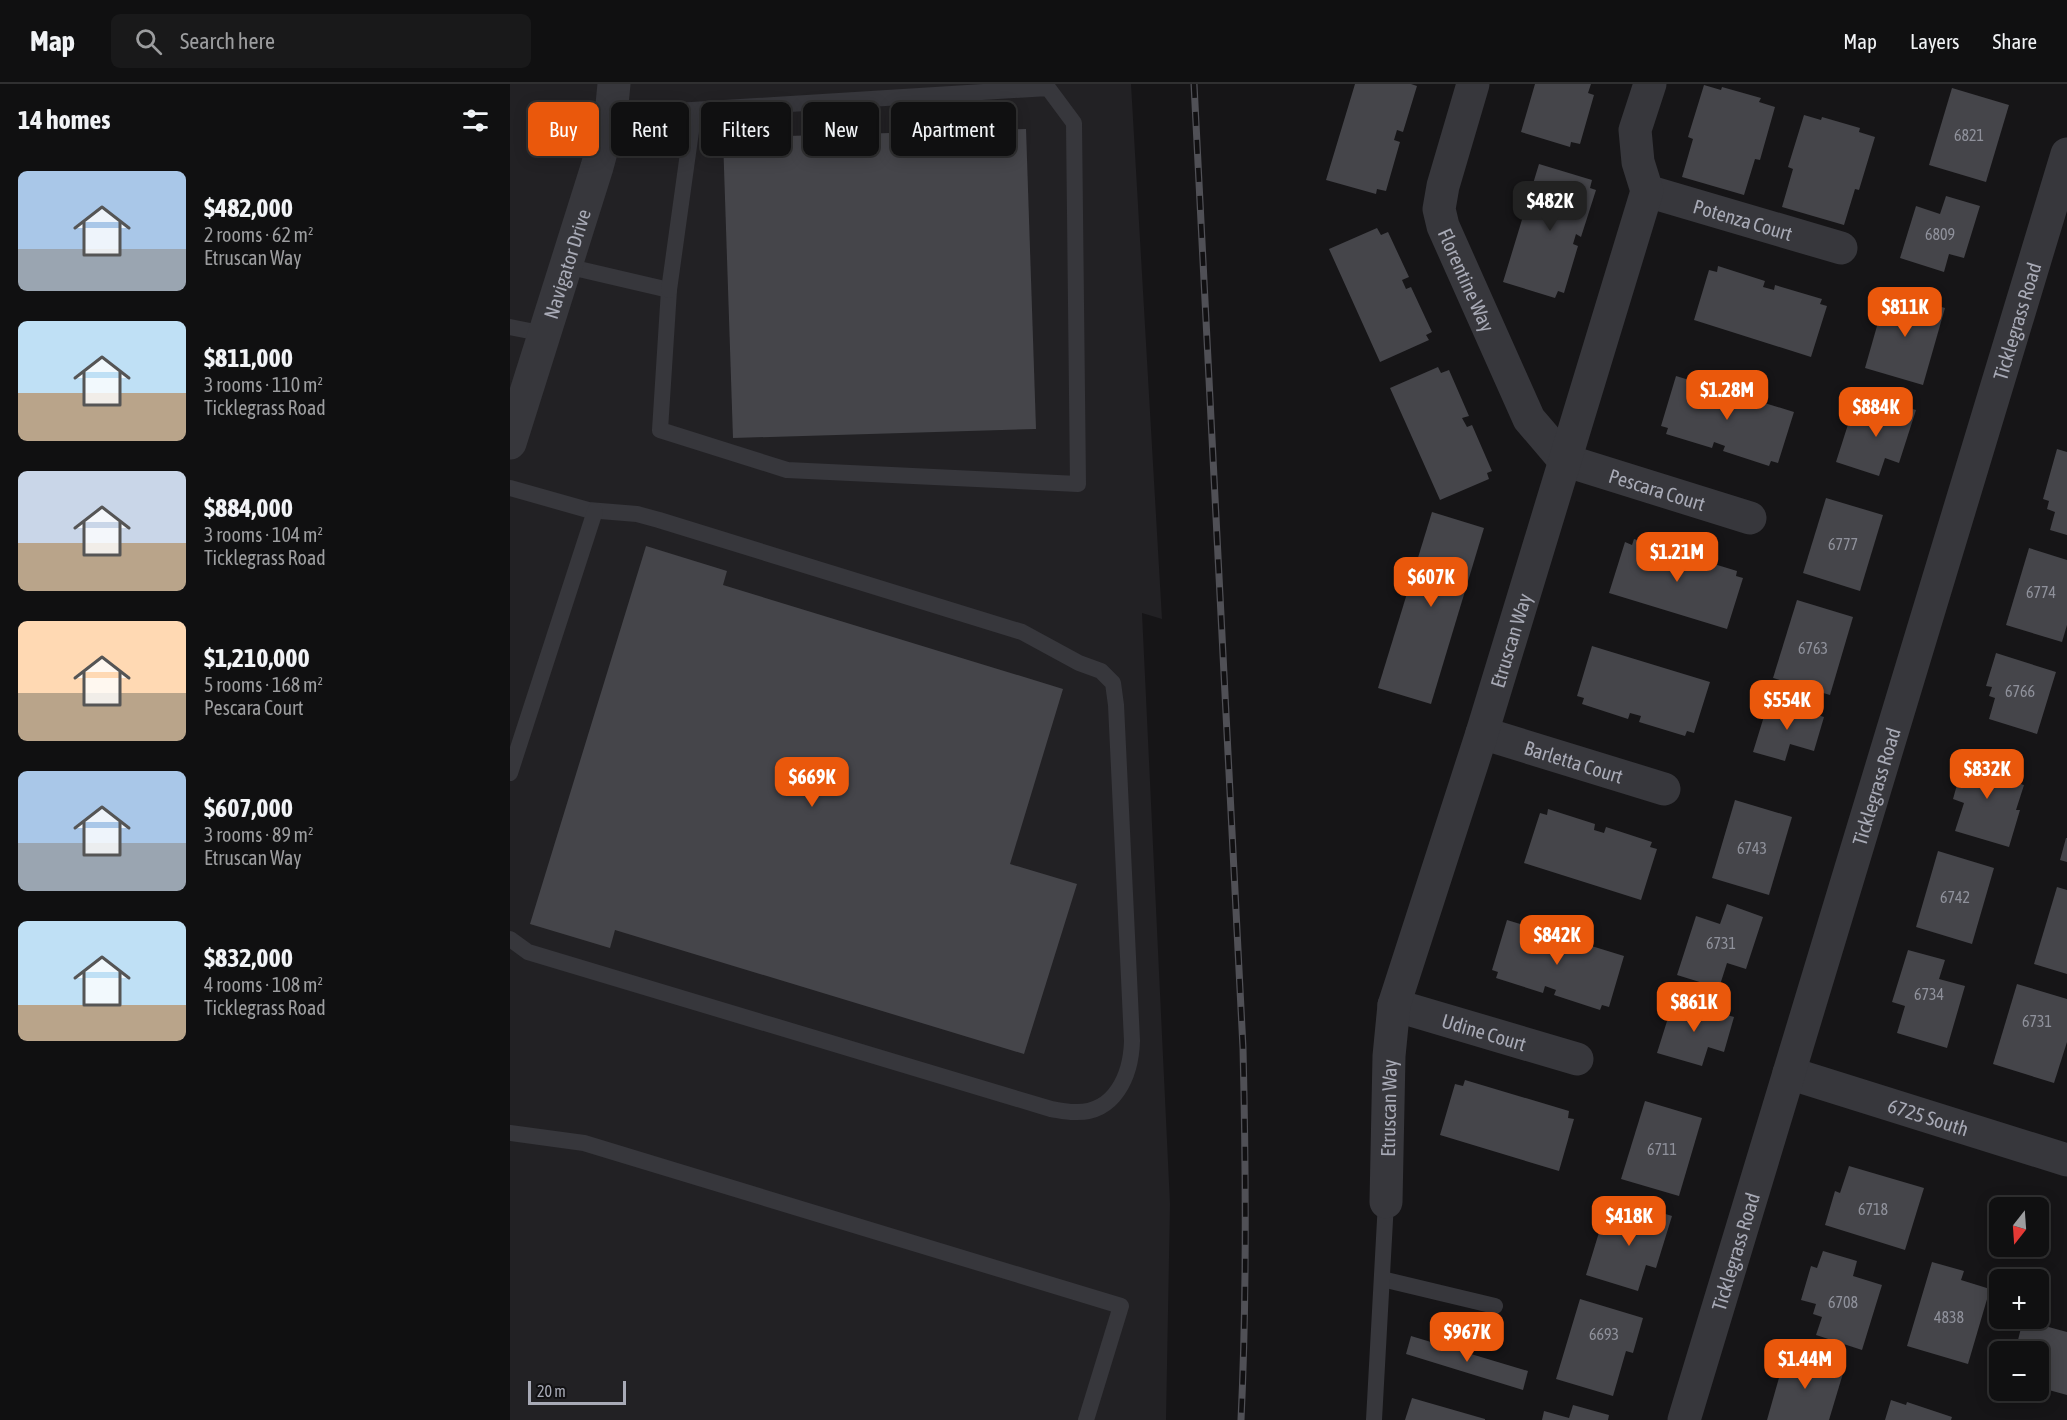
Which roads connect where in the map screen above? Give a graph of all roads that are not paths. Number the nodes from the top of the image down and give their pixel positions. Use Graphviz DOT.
graph roads {
  1 [pos="1473,84"];
  2 [pos="1650,84"];
  3 [pos="612,100"];
  4 [pos="694,110"];
  5 [pos="2067,154"];
  6 [pos="1647,191"];
  7 [pos="2056,228"];
  8 [pos="1841,248"];
  9 [pos="566,266"];
  10 [pos="669,290"];
  11 [pos="510,327"];
  12 [pos="545,334"];
  13 [pos="510,443"];
  14 [pos="1564,460"];
  15 [pos="510,488"];
  16 [pos="595,511"];
  17 [pos="1750,518"];
  18 [pos="1482,733"];
  19 [pos="510,773"];
  20 [pos="1664,789"];
  21 [pos="510,939"];
  22 [pos="1394,1005"];
  23 [pos="1577,1059"];
  24 [pos="1789,1073"];
  25 [pos="510,1133"];
  26 [pos="2067,1160"];
  27 [pos="1386,1202"];
  28 [pos="1382,1280"];
  29 [pos="1495,1306"];
  30 [pos="1086,1420"];
  31 [pos="1374,1420"];
  32 [pos="1684,1420"];
  1 -- 14 [label="street, Florentine Way"];
  2 -- 6 [label="street"];
  3 -- 4 [label="lane"];
  3 -- 9 [label="street, Navigator Drive"];
  4 -- 10 [label="lane"];
  4 -- 10 [label="lane"];
  5 -- 7 [label="street, Ticklegrass Road"];
  6 -- 8 [label="street, Potenza Court"];
  6 -- 14 [label="street, Etruscan Way"];
  7 -- 24 [label="street, Ticklegrass Road"];
  9 -- 10 [label="lane"];
  9 -- 12 [label="street, Navigator Drive"];
  11 -- 12 [label="lane"];
  12 -- 13 [label="street, Navigator Drive"];
  14 -- 17 [label="street, Pescara Court"];
  14 -- 18 [label="street, Etruscan Way"];
  15 -- 16 [label="lane"];
  16 -- 19 [label="lane"];
  16 -- 21 [label="lane"];
  18 -- 20 [label="street, Barletta Court"];
  18 -- 22 [label="street, Etruscan Way"];
  22 -- 23 [label="street, Udine Court"];
  22 -- 27 [label="street, Etruscan Way"];
  24 -- 26 [label="street, 6725 South"];
  24 -- 32 [label="street, Ticklegrass Road"];
  25 -- 30 [label="lane"];
  27 -- 28 [label="lane"];
  28 -- 29 [label="lane"];
  28 -- 31 [label="lane"];
}
